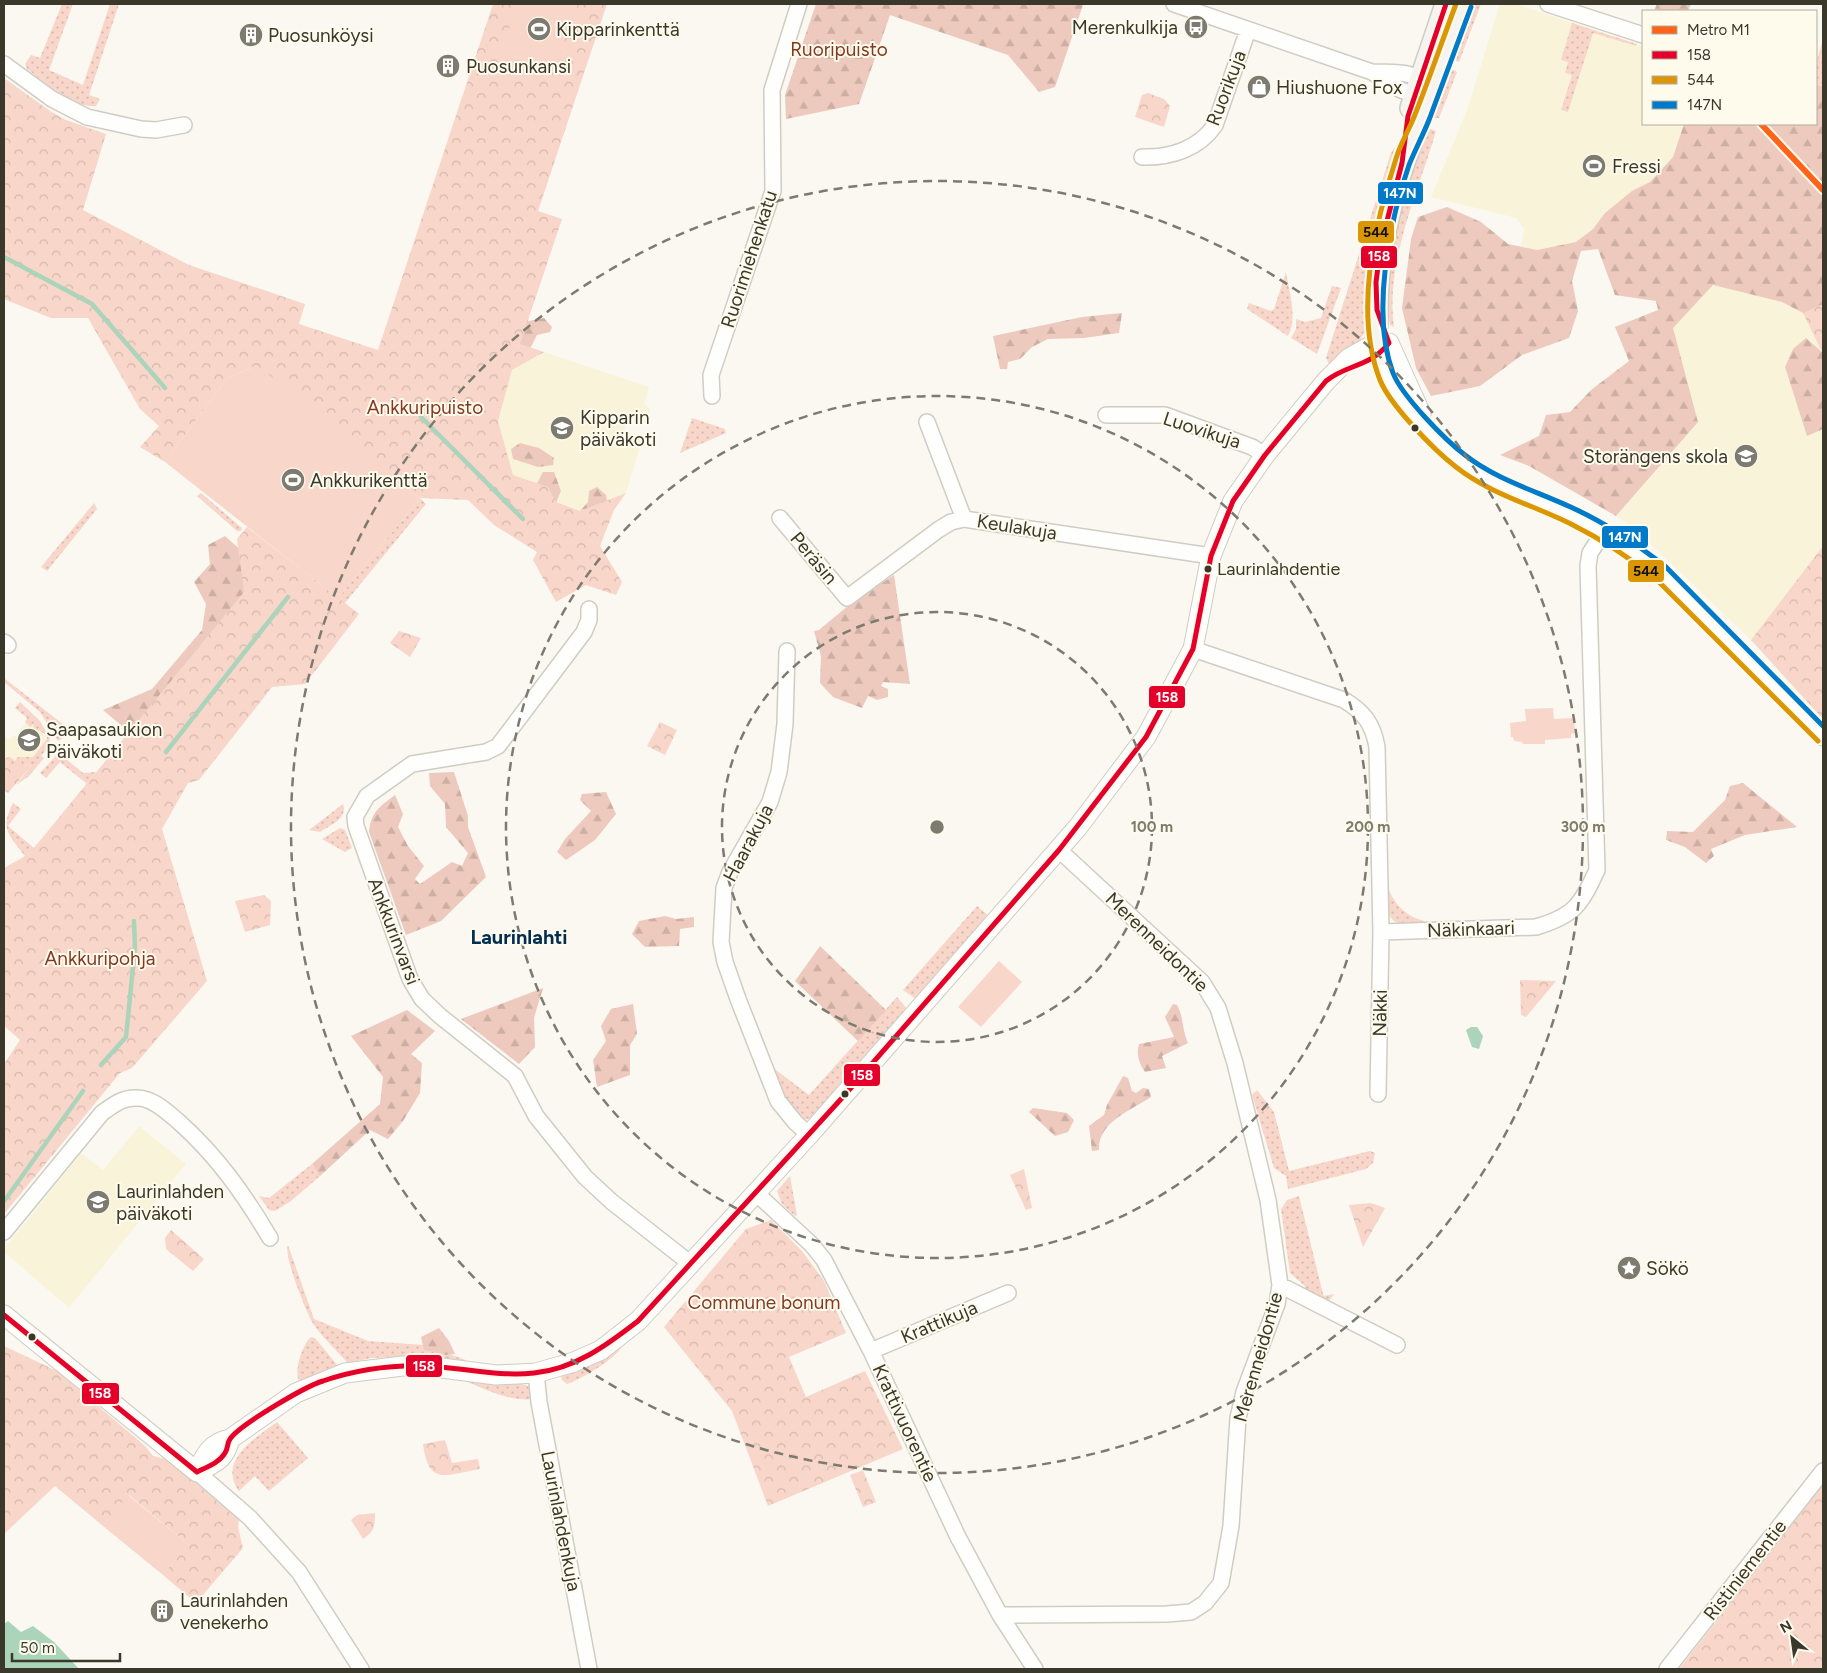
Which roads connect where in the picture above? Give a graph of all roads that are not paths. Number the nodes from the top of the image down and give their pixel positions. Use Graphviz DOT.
graph roads {
  1 [pos="799,4"];
  2 [pos="1174,4"];
  3 [pos="1446,4"];
  4 [pos="1464,4"];
  5 [pos="1548,4"];
  6 [pos="1248,30"];
  7 [pos="1642,35"];
  8 [pos="4,64"];
  9 [pos="1423,88"];
  10 [pos="184,125"];
  11 [pos="1142,157"];
  12 [pos="1382,347"];
  13 [pos="712,396"];
  14 [pos="1106,415"];
  15 [pos="927,422"];
  16 [pos="1265,454"];
  17 [pos="780,518"];
  18 [pos="964,518"];
  19 [pos="1603,533"];
  20 [pos="1211,556"];
  21 [pos="846,598"];
  22 [pos="589,609"];
  23 [pos="1193,649"];
  24 [pos="787,651"];
  25 [pos="1823,736"];
  26 [pos="1059,850"];
  27 [pos="1381,932"];
  28 [pos="1378,1094"];
  29 [pos="809,1134"];
  30 [pos="756,1192"];
  31 [pos="4,1232"];
  32 [pos="270,1238"];
  33 [pos="692,1264"];
  34 [pos="1280,1285"];
  35 [pos="1008,1293"];
  36 [pos="4,1315"];
  37 [pos="1397,1345"];
  38 [pos="871,1351"];
  39 [pos="536,1373"];
  40 [pos="1823,1471"];
  41 [pos="197,1472"];
  42 [pos="1000,1615"];
  43 [pos="362,1669"];
  44 [pos="589,1669"];
  45 [pos="1034,1669"];
  46 [pos="1667,1669"];
  1 -- 13 [label="street, Ruorimiehenkatu"];
  2 -- 6 [label="street"];
  3 -- 9 [label="main road"];
  4 -- 9 [label="main road"];
  5 -- 7 [label="street"];
  6 -- 9 [label="street"];
  6 -- 11 [label="street, Ruorikuja"];
  8 -- 10 [label="street"];
  9 -- 12 [label="main road"];
  12 -- 16 [label="street"];
  12 -- 19 [label="street"];
  14 -- 16 [label="street, Luovikuja"];
  15 -- 18 [label="street"];
  16 -- 20 [label="street"];
  17 -- 21 [label="street, Peräsin"];
  18 -- 20 [label="street, Keulakuja"];
  18 -- 21 [label="street, Keulakuja"];
  19 -- 25 [label="street"];
  19 -- 27 [label="street, Näkinkaari"];
  20 -- 23 [label="street"];
  22 -- 33 [label="street, Ankkurinvarsi"];
  23 -- 26 [label="street"];
  23 -- 27 [label="street"];
  24 -- 29 [label="street, Haarakuja"];
  26 -- 29 [label="street"];
  26 -- 34 [label="street, Merenneidontie"];
  27 -- 28 [label="street, Näkki"];
  29 -- 30 [label="street"];
  30 -- 33 [label="street"];
  30 -- 38 [label="street, Krattivuorentie"];
  31 -- 32 [label="street"];
  33 -- 39 [label="street"];
  34 -- 37 [label="street"];
  34 -- 42 [label="street, Merenneidontie"];
  35 -- 38 [label="street, Krattikuja"];
  36 -- 41 [label="street"];
  38 -- 42 [label="street, Krattivuorentie"];
  39 -- 41 [label="street"];
  39 -- 44 [label="street, Laurinlahdenkuja"];
  40 -- 46 [label="street, Ristiniementie"];
  41 -- 43 [label="street"];
  42 -- 45 [label="street, Krattivuorentie"];
}
